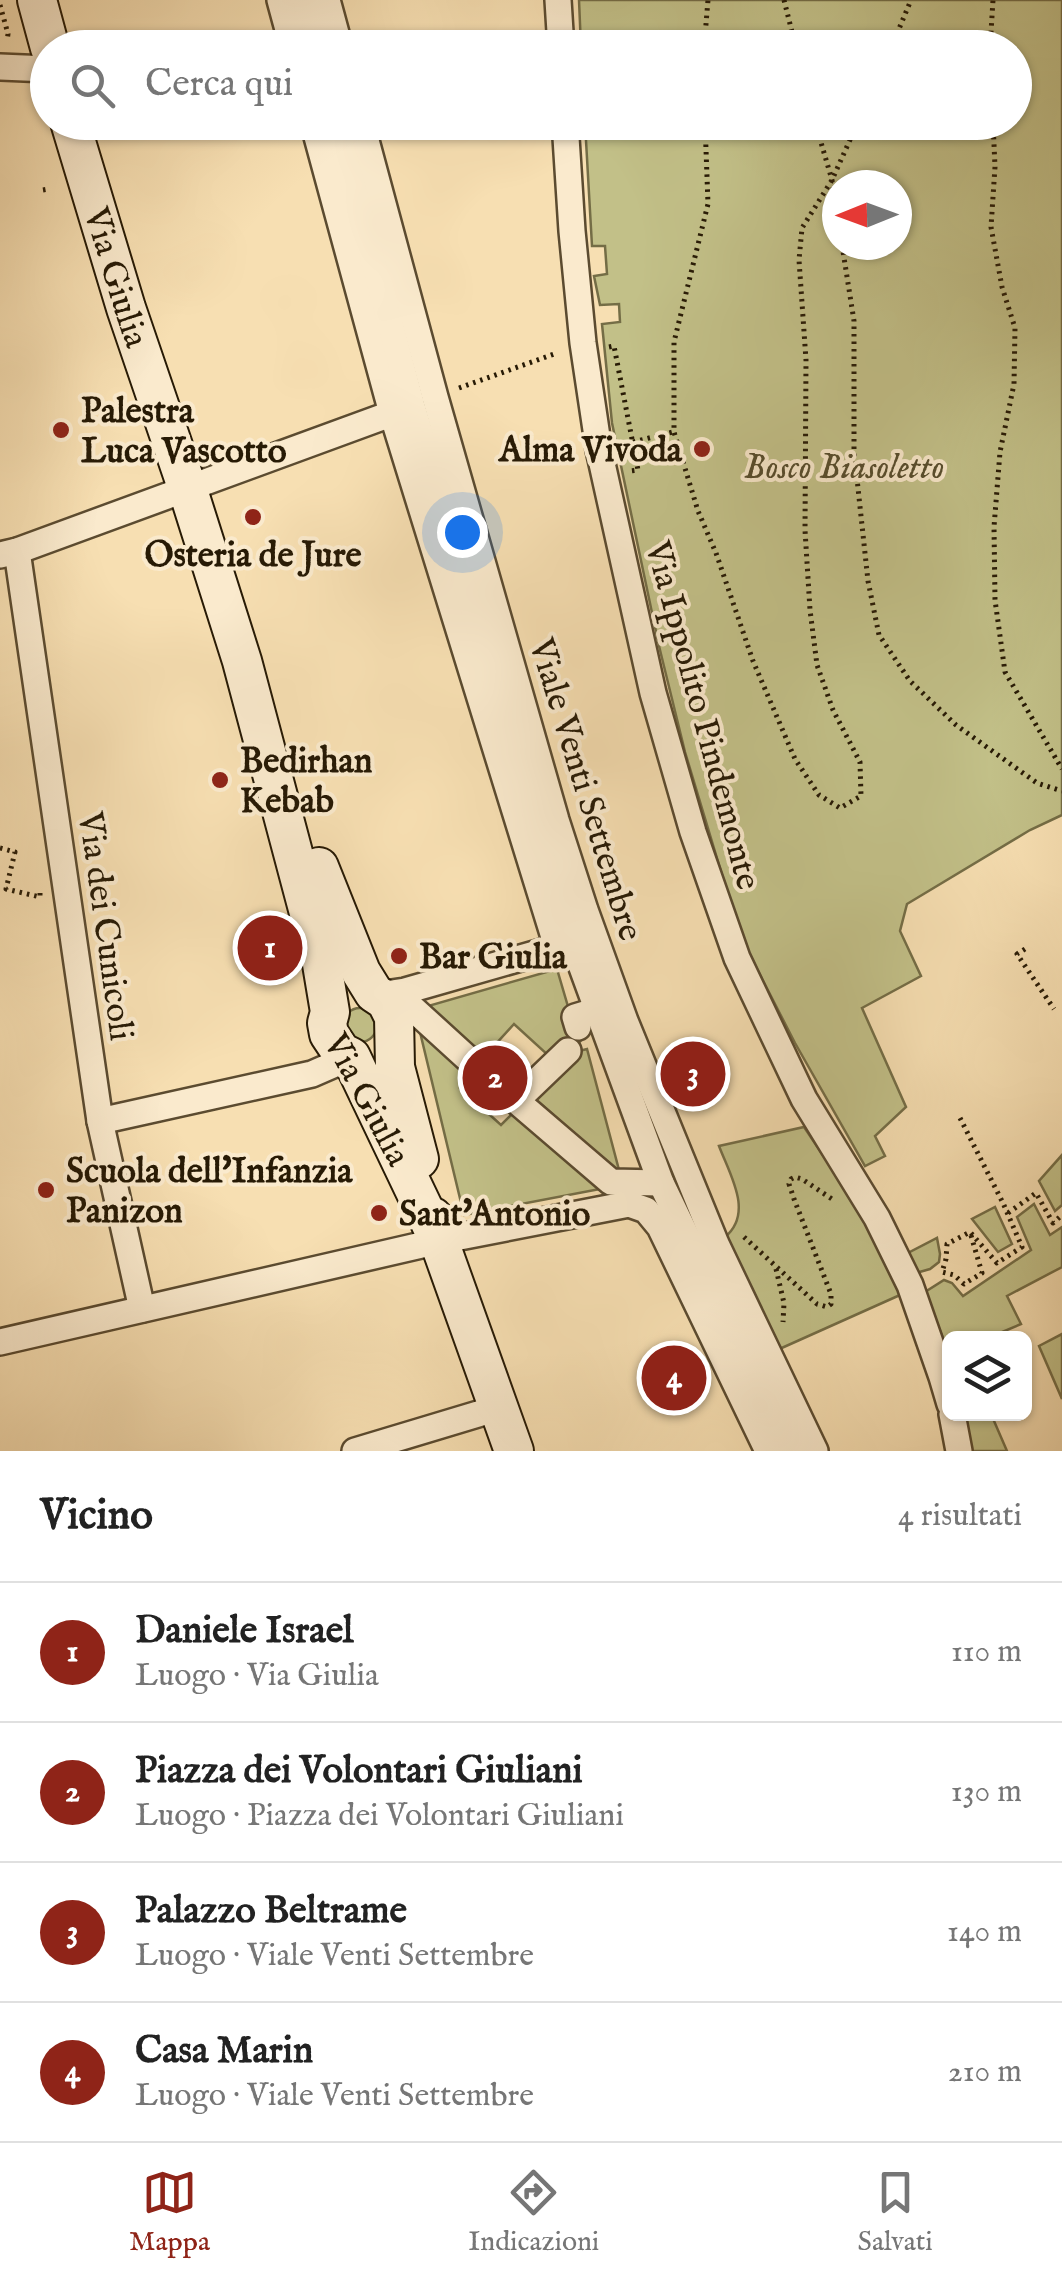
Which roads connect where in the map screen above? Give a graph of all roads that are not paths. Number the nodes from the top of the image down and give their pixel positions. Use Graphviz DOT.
graph roads {
  1 [pos="37,0"];
  2 [pos="280,0"];
  3 [pos="305,0"];
  4 [pos="328,0"];
  5 [pos="558,0"];
  6 [pos="45,30"];
  7 [pos="288,30"];
  8 [pos="312,30"];
  9 [pos="336,30"];
  10 [pos="560,30"];
  11 [pos="0,67"];
  12 [pos="30,68"];
  13 [pos="75,140"];
  14 [pos="319,140"];
  15 [pos="342,140"];
  16 [pos="363,140"];
  17 [pos="566,140"];
  18 [pos="413,405"];
  19 [pos="187,488"];
  20 [pos="9,553"];
  21 [pos="242,661"];
  22 [pos="389,1007"];
  23 [pos="330,1012"];
  24 [pos="581,1029"];
  25 [pos="352,1057"];
  26 [pos="517,1100"];
  27 [pos="100,1121"];
  28 [pos="660,1183"];
  29 [pos="439,1241"];
  30 [pos="142,1309"];
  31 [pos="0,1342"];
  32 [pos="942,1377"];
  33 [pos="498,1408"];
  34 [pos="953,1421"];
  35 [pos="355,1451"];
  36 [pos="514,1451"];
  37 [pos="768,1451"];
  38 [pos="790,1451"];
  39 [pos="816,1451"];
  40 [pos="959,1451"];
  1 -- 6 [label="street"];
  2 -- 7 [label="street"];
  3 -- 8 [label="street"];
  4 -- 9 [label="street"];
  5 -- 10 [label="street"];
  11 -- 12 [label="street"];
  13 -- 19 [label="street, Via Giulia"];
  14 -- 18 [label="street, Viale Venti Settembre"];
  15 -- 18 [label="street, Viale Venti Settembre"];
  16 -- 18 [label="street, Viale Venti Settembre"];
  17 -- 32 [label="street, Via Ippolito Pindemonte"];
  18 -- 19 [label="street"];
  18 -- 22 [label="street, Viale Venti Settembre"];
  18 -- 24 [label="street, Viale Venti Settembre"];
  18 -- 39 [label="street, Viale Venti Settembre"];
  19 -- 20 [label="street"];
  19 -- 21 [label="street, Via Giulia"];
  20 -- 27 [label="street, Via dei Cunicoli"];
  21 -- 22 [label="street, Via Giulia"];
  21 -- 23 [label="street, Via Giulia"];
  22 -- 23 [label="street"];
  22 -- 25 [label="street"];
  22 -- 26 [label="street"];
  22 -- 29 [label="street, Via Giulia"];
  23 -- 25 [label="street, Via Giulia"];
  24 -- 26 [label="street"];
  24 -- 28 [label="street, Viale Venti Settembre"];
  25 -- 27 [label="street"];
  25 -- 29 [label="street, Via Giulia"];
  26 -- 28 [label="street"];
  27 -- 30 [label="street, Via dei Cunicoli"];
  28 -- 38 [label="street, Viale Venti Settembre"];
  29 -- 30 [label="street"];
  29 -- 33 [label="street, Via Giulia"];
  29 -- 37 [label="street"];
  30 -- 31 [label="street"];
  33 -- 35 [label="street"];
  33 -- 36 [label="street, Via Giulia"];
  34 -- 40 [label="street"];
}
